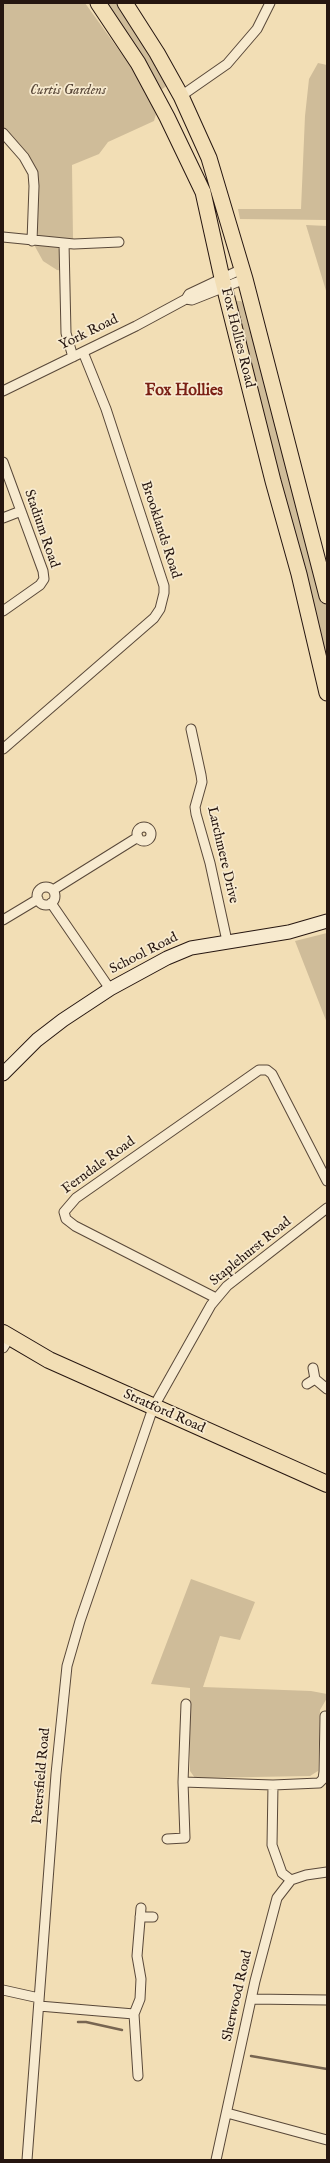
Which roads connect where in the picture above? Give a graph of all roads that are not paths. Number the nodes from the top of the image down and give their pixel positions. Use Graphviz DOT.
graph roads {
  1 [pos="98,3"];
  2 [pos="125,3"];
  3 [pos="270,3"];
  4 [pos="181,96"];
  5 [pos="161,105"];
  6 [pos="3,133"];
  7 [pos="3,237"];
  8 [pos="32,241"];
  9 [pos="119,242"];
  10 [pos="64,243"];
  11 [pos="244,274"];
  12 [pos="223,282"];
  13 [pos="83,352"];
  14 [pos="72,357"];
  15 [pos="3,391"];
  16 [pos="3,462"];
  17 [pos="21,511"];
  18 [pos="3,518"];
  19 [pos="327,596"];
  20 [pos="3,611"];
  21 [pos="327,693"];
  22 [pos="191,729"];
  23 [pos="3,749"];
  24 [pos="138,837"];
  25 [pos="52,890"];
  26 [pos="38,899"];
  27 [pos="51,903"];
  28 [pos="3,920"];
  29 [pos="327,921"];
  30 [pos="227,941"];
  31 [pos="110,989"];
  32 [pos="3,1074"];
  33 [pos="327,1181"];
  34 [pos="327,1208"];
  35 [pos="216,1298"];
  36 [pos="5,1340"];
  37 [pos="313,1368"];
  38 [pos="327,1389"];
  39 [pos="153,1408"];
  40 [pos="327,1484"];
  41 [pos="186,1704"];
  42 [pos="325,1716"];
  43 [pos="184,1782"];
  44 [pos="273,1785"];
  45 [pos="167,1839"];
  46 [pos="327,1872"];
  47 [pos="291,1880"];
  48 [pos="153,1917"];
  49 [pos="3,1990"];
  50 [pos="251,1999"];
  51 [pos="327,2000"];
  52 [pos="39,2002"];
  53 [pos="134,2014"];
  54 [pos="138,2076"];
  55 [pos="227,2113"];
  56 [pos="327,2140"];
  57 [pos="28,2160"];
  58 [pos="216,2160"];
  1 -- 5 [label="main road, Fox Hollies Road"];
  2 -- 4 [label="main road, Fox Hollies Road"];
  3 -- 4 [label="street"];
  4 -- 5 [label="main road"];
  4 -- 11 [label="main road, Fox Hollies Road"];
  5 -- 12 [label="main road, Fox Hollies Road"];
  6 -- 8 [label="street"];
  7 -- 8 [label="street"];
  8 -- 10 [label="street"];
  9 -- 10 [label="street"];
  10 -- 14 [label="street"];
  11 -- 12 [label="street, York Road"];
  11 -- 19 [label="main road, Fox Hollies Road"];
  12 -- 13 [label="street, York Road"];
  12 -- 21 [label="main road, Fox Hollies Road"];
  13 -- 14 [label="street, York Road"];
  13 -- 23 [label="street, Brooklands Road"];
  14 -- 15 [label="street, York Road"];
  16 -- 17 [label="street, Stadium Road"];
  17 -- 18 [label="street"];
  17 -- 20 [label="street, Stadium Road"];
  22 -- 30 [label="street, Larchmere Drive"];
  24 -- 25 [label="street"];
  25 -- 26 [label="street"];
  25 -- 27 [label="street"];
  26 -- 27 [label="street"];
  26 -- 28 [label="street"];
  27 -- 31 [label="street"];
  29 -- 30 [label="main road, School Road"];
  30 -- 31 [label="main road, School Road"];
  31 -- 32 [label="main road, School Road"];
  33 -- 35 [label="street, Ferndale Road"];
  34 -- 35 [label="street, Staplehurst Road"];
  35 -- 39 [label="street, Staplehurst Road"];
  36 -- 39 [label="highway, Stratford Road"];
  37 -- 38 [label="street"];
  39 -- 40 [label="highway, Stratford Road"];
  39 -- 52 [label="street, Petersfield Road"];
  41 -- 43 [label="street"];
  42 -- 44 [label="street"];
  43 -- 44 [label="street"];
  43 -- 45 [label="street"];
  44 -- 47 [label="street"];
  46 -- 47 [label="street"];
  47 -- 50 [label="street, Sherwood Road"];
  48 -- 53 [label="street"];
  49 -- 52 [label="street"];
  50 -- 51 [label="street"];
  50 -- 55 [label="street, Sherwood Road"];
  52 -- 53 [label="street"];
  52 -- 57 [label="street, Petersfield Road"];
  53 -- 54 [label="street"];
  55 -- 56 [label="street"];
  55 -- 58 [label="street, Sherwood Road"];
}
